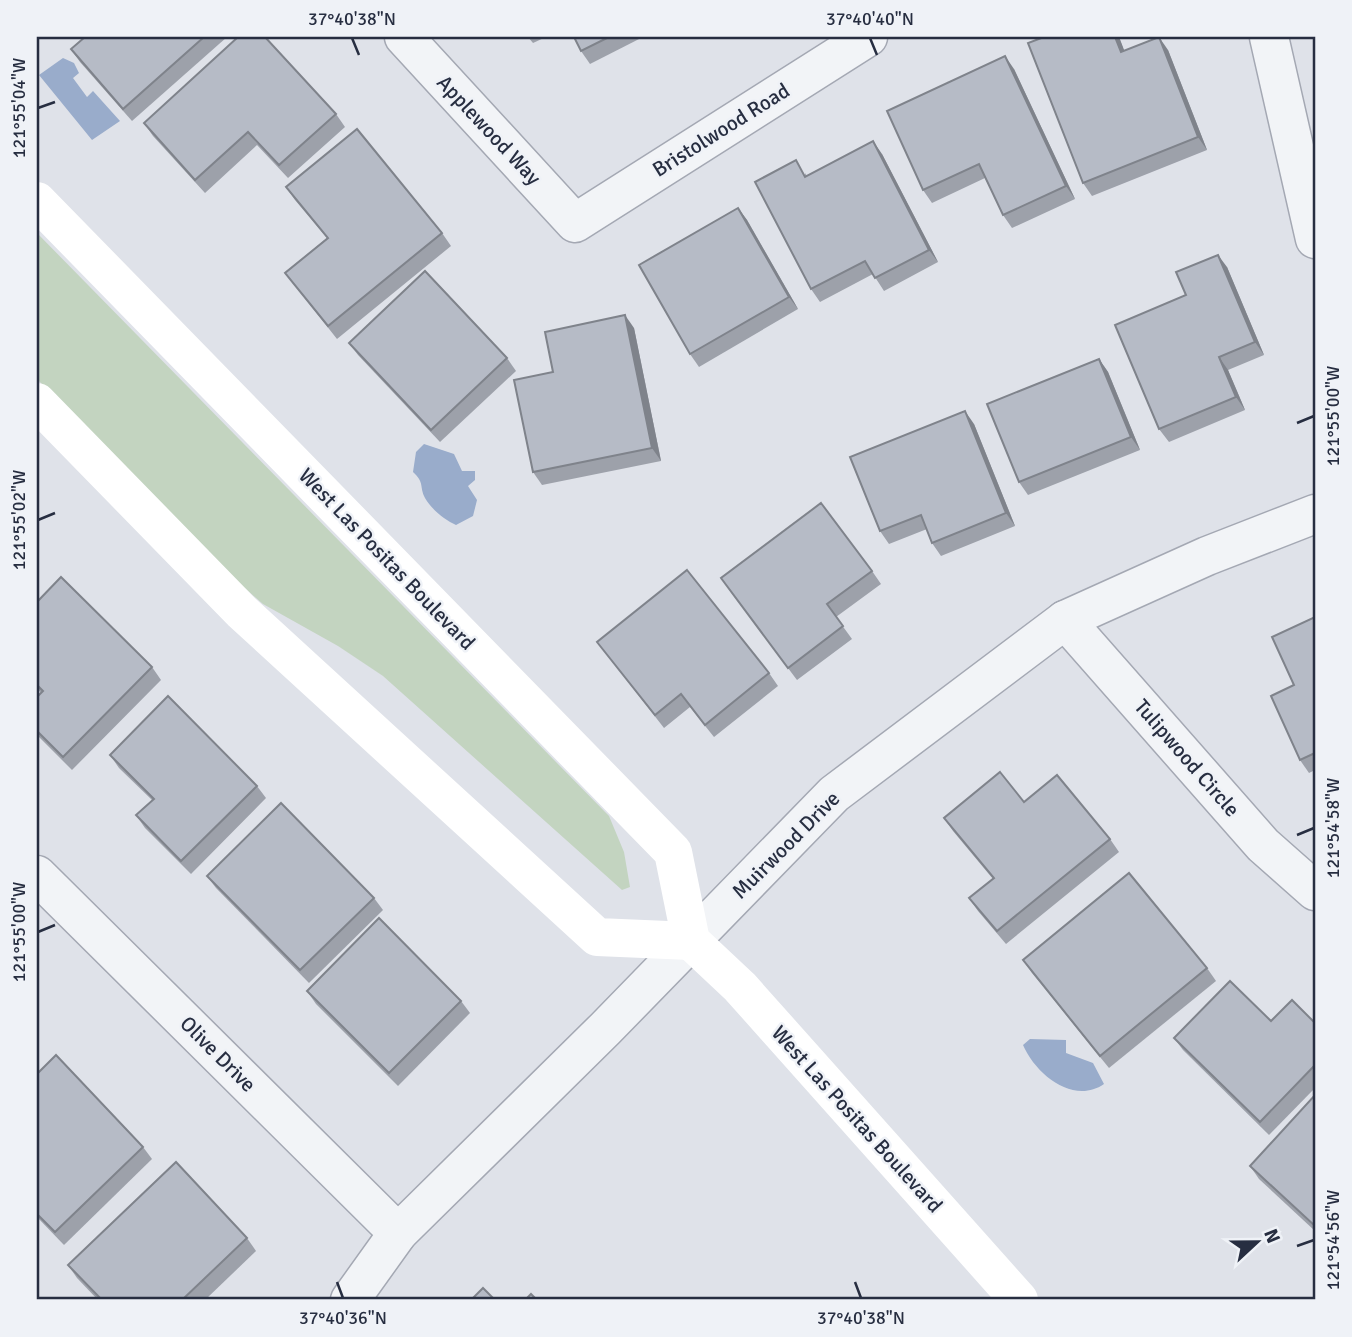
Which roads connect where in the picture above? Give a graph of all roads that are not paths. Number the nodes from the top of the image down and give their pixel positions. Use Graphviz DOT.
graph roads {
  1 [pos="404,37"];
  2 [pos="868,37"];
  3 [pos="1269,37"];
  4 [pos="37,201"];
  5 [pos="575,223"];
  6 [pos="1315,239"];
  7 [pos="37,402"];
  8 [pos="1315,514"];
  9 [pos="1065,620"];
  10 [pos="37,875"];
  11 [pos="1315,891"];
  12 [pos="691,941"];
  13 [pos="398,1233"];
  14 [pos="350,1300"];
  15 [pos="1019,1300"];
  1 -- 5 [label="street, Applewood Way"];
  2 -- 5 [label="street, Bristolwood Road"];
  3 -- 6 [label="street"];
  4 -- 12 [label="main road, West Las Positas Boulevard"];
  7 -- 12 [label="main road"];
  8 -- 9 [label="street, Muirwood Drive"];
  9 -- 11 [label="street, Tulipwood Circle"];
  9 -- 12 [label="street, Muirwood Drive"];
  10 -- 13 [label="street, Olive Drive"];
  12 -- 13 [label="street, Muirwood Drive"];
  12 -- 15 [label="main road, West Las Positas Boulevard"];
  13 -- 14 [label="street, Muirwood Drive"];
}
